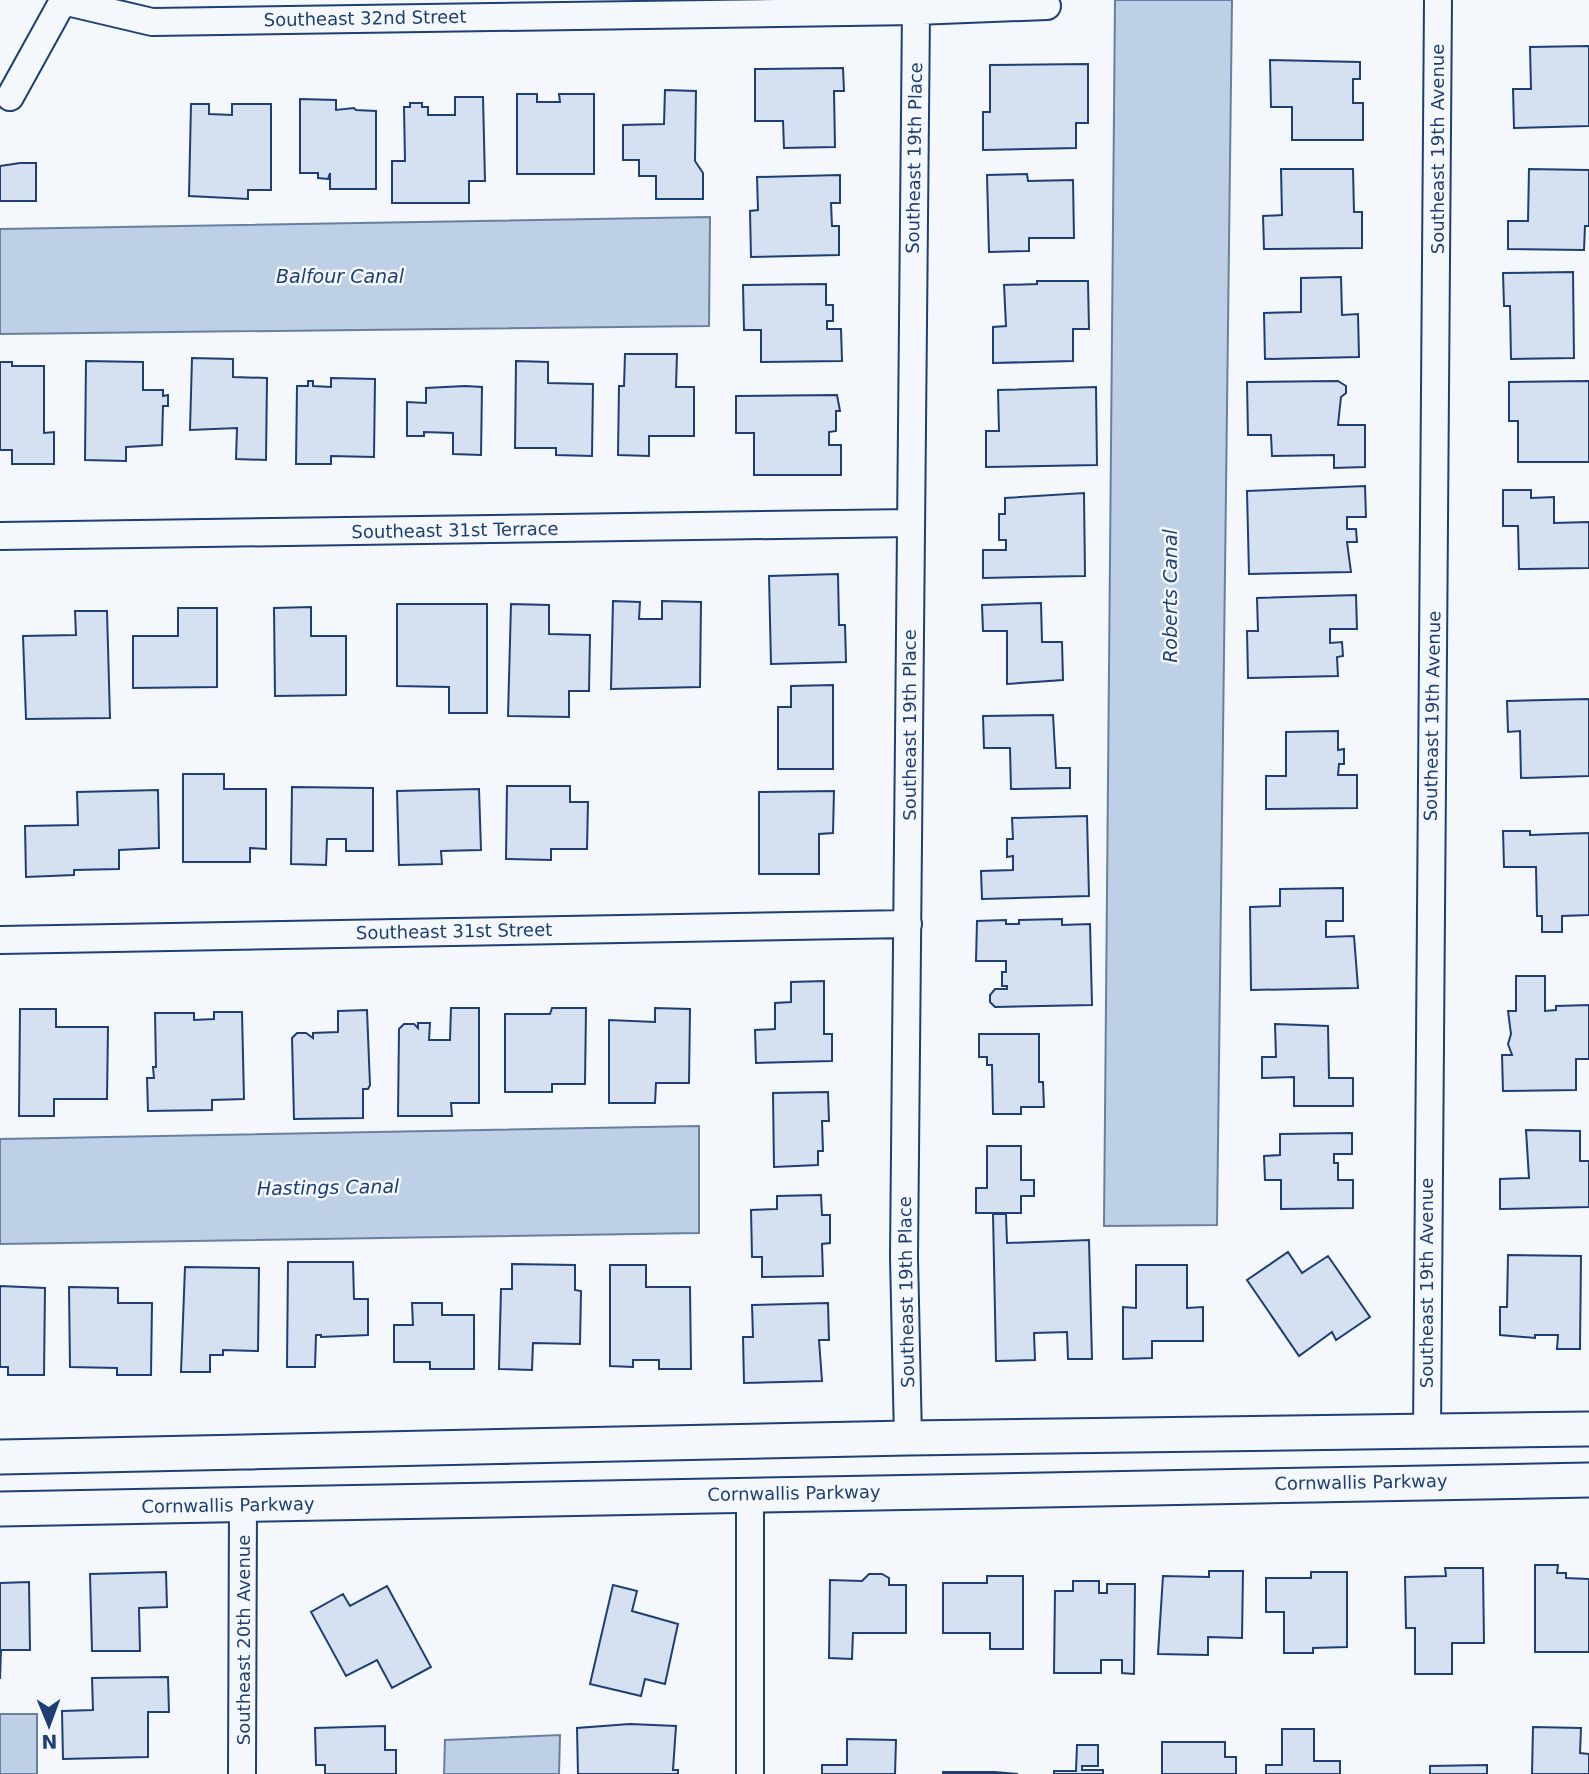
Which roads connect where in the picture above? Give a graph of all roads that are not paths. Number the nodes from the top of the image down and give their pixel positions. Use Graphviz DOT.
graph roads {
  1 [pos="63,0"];
  2 [pos="1438,0"];
  3 [pos="1047,6"];
  4 [pos="916,11"];
  5 [pos="10,97"];
  6 [pos="911,523"];
  7 [pos="0,536"];
  8 [pos="908,924"];
  9 [pos="0,940"];
  10 [pos="1589,1429"];
  11 [pos="1427,1433"];
  12 [pos="908,1438"];
  13 [pos="748,1442"];
  14 [pos="242,1453"];
  15 [pos="0,1457"];
  16 [pos="1425,1480"];
  17 [pos="1589,1480"];
  18 [pos="910,1490"];
  19 [pos="750,1494"];
  20 [pos="243,1505"];
  21 [pos="0,1509"];
  22 [pos="242,1774"];
  23 [pos="750,1774"];
  1 -- 4 [label="street, Southeast 32nd Street"];
  1 -- 5 [label="street, Southeast 32nd Street"];
  2 -- 11 [label="street, Southeast 19th Avenue"];
  3 -- 4 [label="street, Southeast 32nd Street"];
  4 -- 6 [label="street, Southeast 19th Place"];
  6 -- 7 [label="street, Southeast 31st Terrace"];
  6 -- 8 [label="street, Southeast 19th Place"];
  8 -- 9 [label="street, Southeast 31st Street"];
  8 -- 12 [label="street, Southeast 19th Place"];
  10 -- 11 [label="street"];
  11 -- 12 [label="street"];
  11 -- 16 [label="street"];
  12 -- 13 [label="street"];
  12 -- 18 [label="street"];
  13 -- 14 [label="street"];
  13 -- 19 [label="street"];
  14 -- 15 [label="street"];
  14 -- 20 [label="street"];
  16 -- 17 [label="street, Cornwallis Parkway"];
  16 -- 18 [label="street, Cornwallis Parkway"];
  18 -- 19 [label="street, Cornwallis Parkway"];
  19 -- 20 [label="street, Cornwallis Parkway"];
  19 -- 23 [label="street"];
  20 -- 21 [label="street, Cornwallis Parkway"];
  20 -- 22 [label="street, Southeast 20th Avenue"];
}
